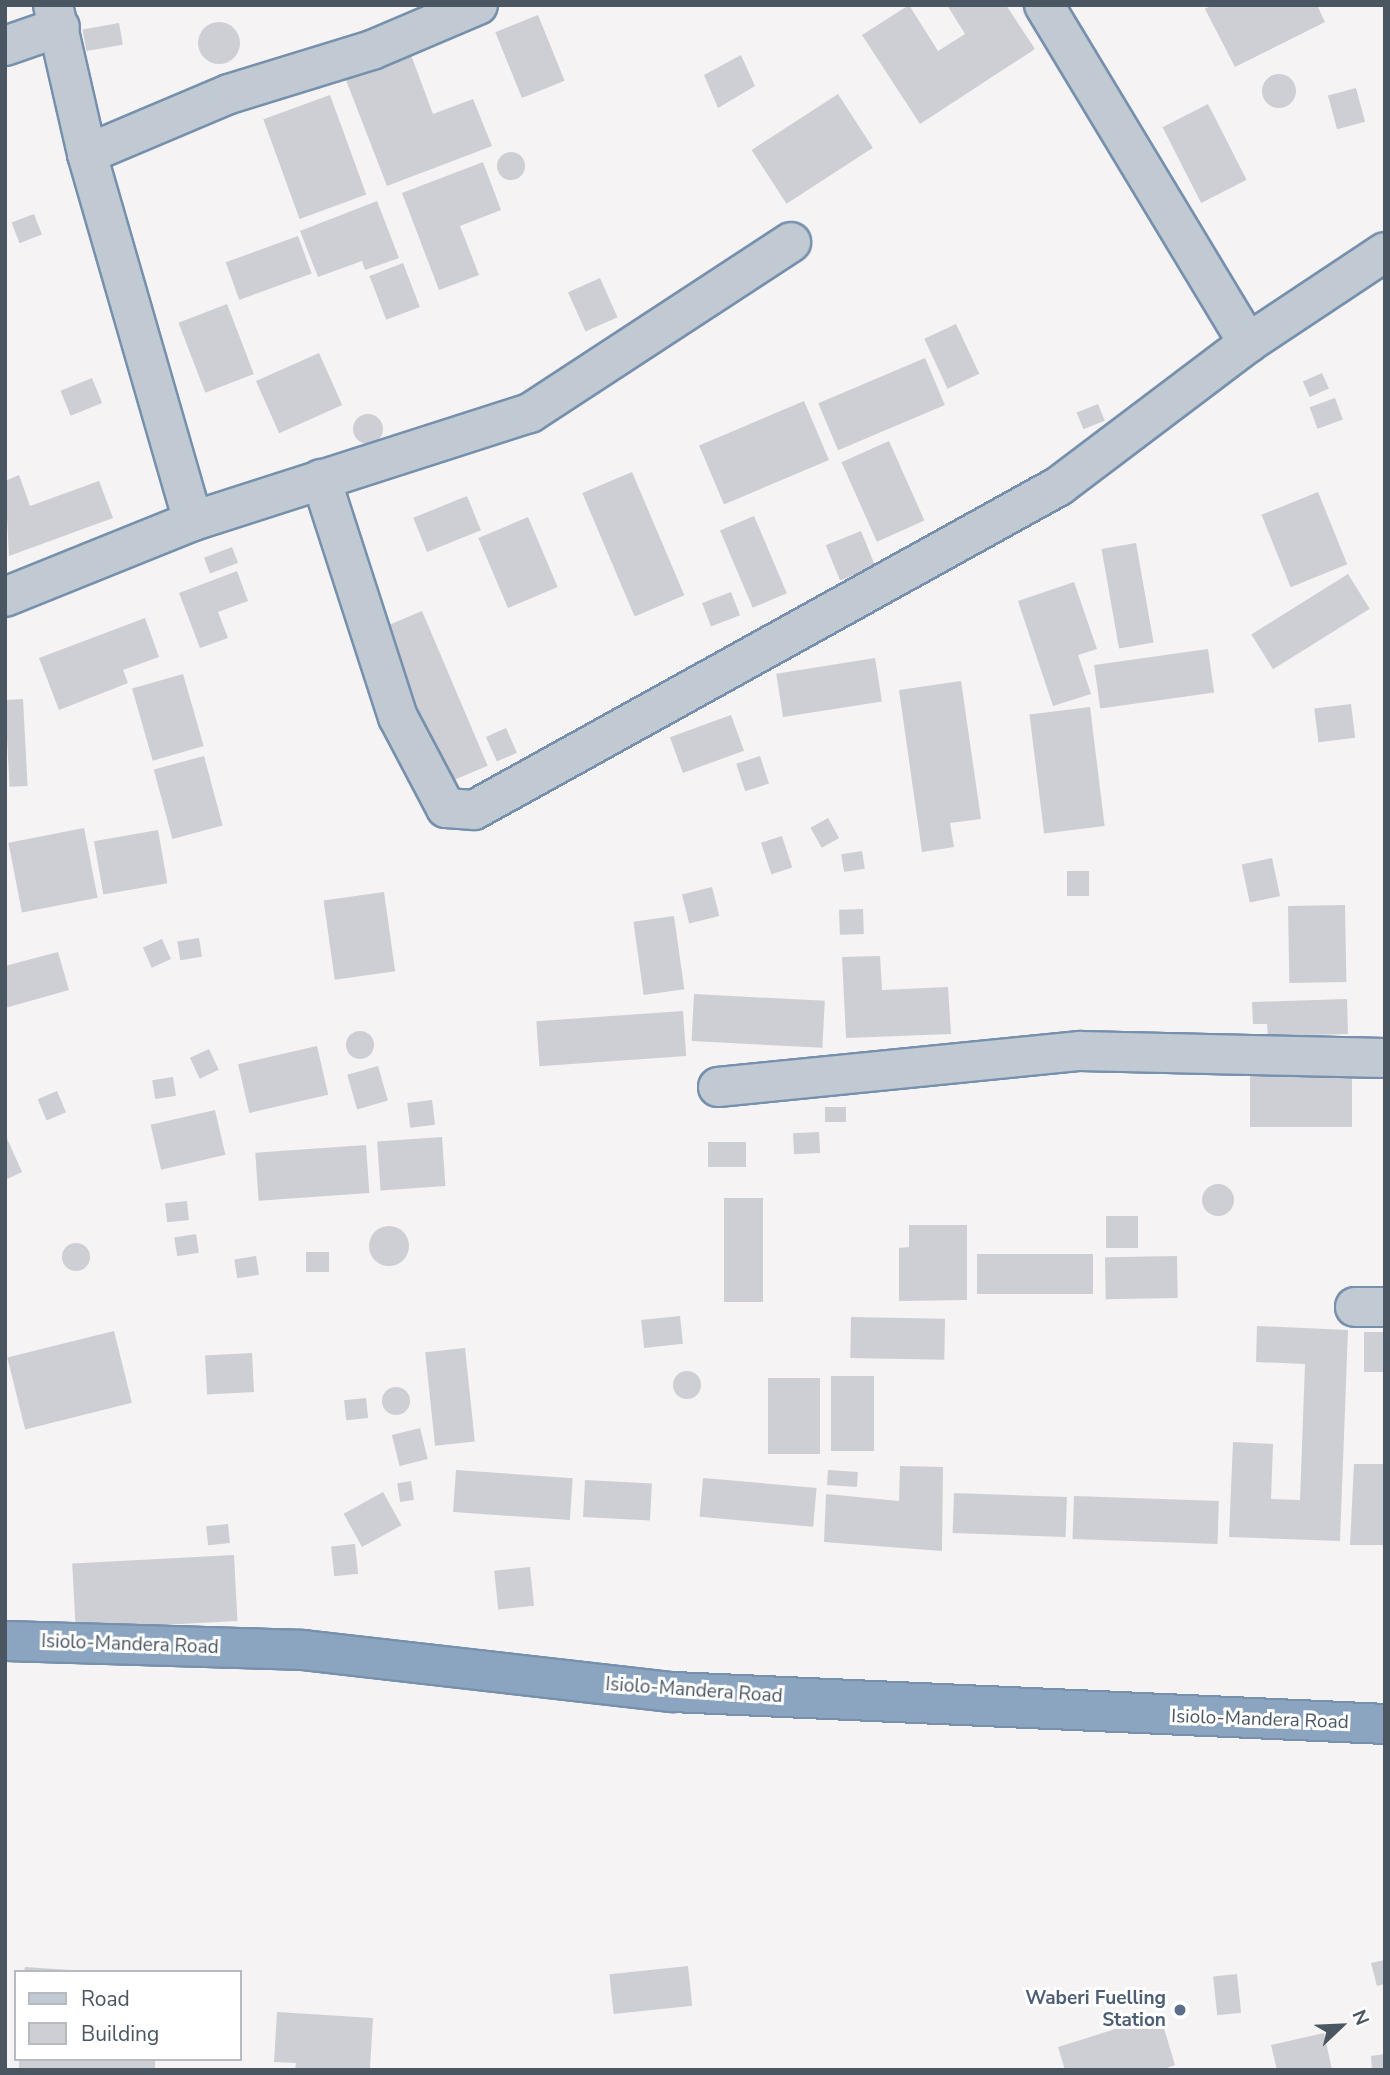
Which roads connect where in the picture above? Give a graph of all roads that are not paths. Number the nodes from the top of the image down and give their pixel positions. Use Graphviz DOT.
graph roads {
  1 [pos="478,5"];
  2 [pos="1044,5"];
  3 [pos="56,16"];
  4 [pos="5,46"];
  5 [pos="87,154"];
  6 [pos="791,242"];
  7 [pos="1385,252"];
  8 [pos="1248,343"];
  9 [pos="321,478"];
  10 [pos="193,521"];
  11 [pos="5,597"];
  12 [pos="1385,1058"];
  13 [pos="718,1087"];
  14 [pos="5,1641"];
  15 [pos="1385,1724"];
  1 -- 5 [label="street"];
  2 -- 8 [label="street"];
  3 -- 4 [label="street"];
  3 -- 5 [label="street"];
  5 -- 10 [label="street"];
  6 -- 9 [label="street"];
  7 -- 8 [label="street"];
  8 -- 9 [label="street"];
  9 -- 10 [label="street"];
  10 -- 11 [label="street"];
  12 -- 13 [label="street"];
  14 -- 15 [label="highway, Isiolo-Mandera Road"];
}
